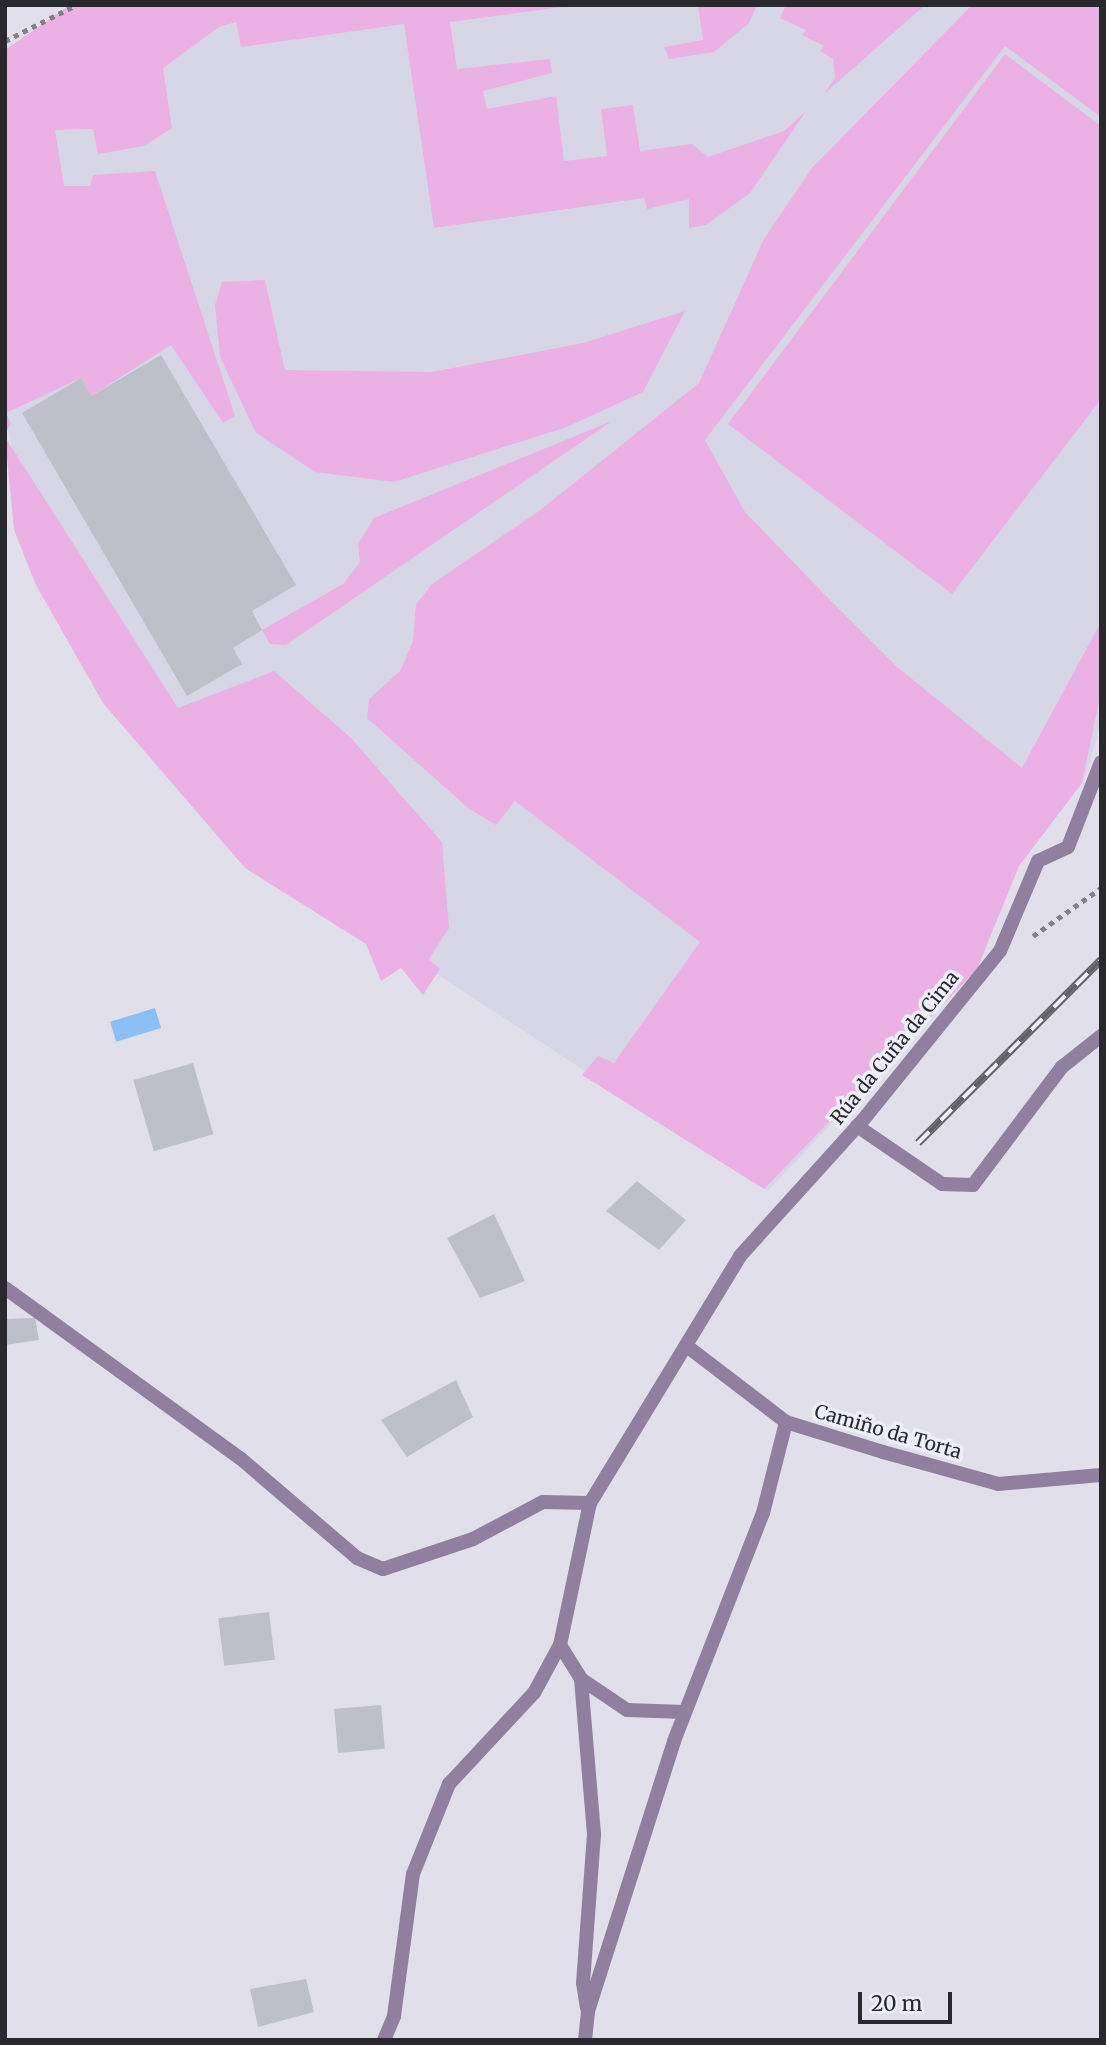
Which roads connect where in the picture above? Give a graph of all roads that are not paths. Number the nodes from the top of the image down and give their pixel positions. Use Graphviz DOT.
graph roads {
  1 [pos="1101,762"];
  2 [pos="1101,1037"];
  3 [pos="857,1126"];
  4 [pos="5,1288"];
  5 [pos="688,1347"];
  6 [pos="786,1422"];
  7 [pos="1101,1475"];
  8 [pos="590,1503"];
  9 [pos="560,1645"];
  10 [pos="581,1679"];
  11 [pos="684,1712"];
  12 [pos="588,2011"];
  13 [pos="384,2040"];
  14 [pos="584,2040"];
  1 -- 3 [label="street, Rúa da Cuña da Cima"];
  2 -- 3 [label="street"];
  3 -- 5 [label="street, Rúa da Cuña da Cima"];
  4 -- 8 [label="street"];
  5 -- 6 [label="street, Camiño da Torta"];
  5 -- 8 [label="street, Rúa da Cuña da Cima"];
  6 -- 7 [label="street, Camiño da Torta"];
  6 -- 11 [label="street"];
  8 -- 9 [label="street"];
  9 -- 10 [label="street"];
  9 -- 13 [label="street"];
  10 -- 11 [label="street"];
  10 -- 12 [label="street"];
  11 -- 12 [label="street"];
  12 -- 14 [label="street"];
}
